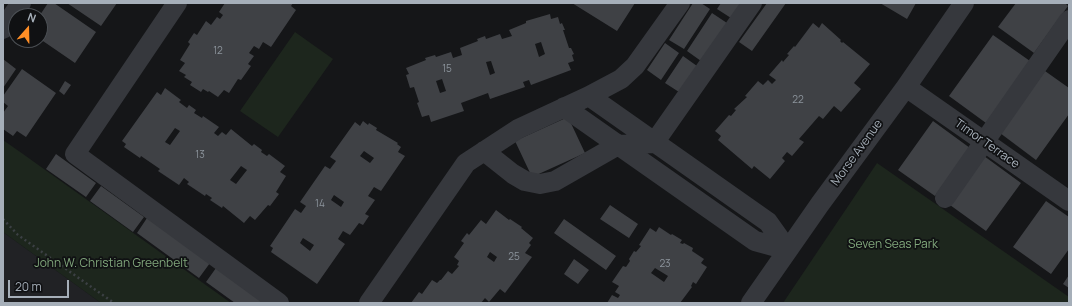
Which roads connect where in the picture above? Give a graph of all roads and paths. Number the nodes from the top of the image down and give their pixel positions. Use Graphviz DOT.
graph roads {
  1 [pos="21,3"];
  2 [pos="177,3"];
  3 [pos="680,3"];
  4 [pos="752,3"];
  5 [pos="964,3"];
  6 [pos="1069,20"];
  7 [pos="3,29"];
  8 [pos="906,86"];
  9 [pos="589,96"];
  10 [pos="564,107"];
  11 [pos="984,141"];
  12 [pos="654,143"];
  13 [pos="618,145"];
  14 [pos="484,151"];
  15 [pos="945,198"];
  16 [pos="1069,201"];
  17 [pos="3,219"];
  18 [pos="788,250"];
  19 [pos="114,303"];
  20 [pos="279,303"];
  21 [pos="369,303"];
  22 [pos="751,303"];
  1 -- 7 [label="street"];
  2 -- 20 [label="street"];
  3 -- 9 [label="street"];
  4 -- 12 [label="street"];
  5 -- 8 [label="street, Morse Avenue"];
  6 -- 11 [label="street"];
  8 -- 11 [label="street, Timor Terrace"];
  8 -- 18 [label="street, Morse Avenue"];
  9 -- 10 [label="street"];
  9 -- 12 [label="street"];
  10 -- 13 [label="street"];
  10 -- 14 [label="street"];
  11 -- 15 [label="street"];
  11 -- 16 [label="street, Timor Terrace"];
  12 -- 13 [label="street"];
  12 -- 18 [label="street"];
  13 -- 14 [label="street"];
  13 -- 18 [label="street"];
  14 -- 21 [label="street"];
  17 -- 19 [label="path"];
  18 -- 22 [label="street, Morse Avenue"];
}
